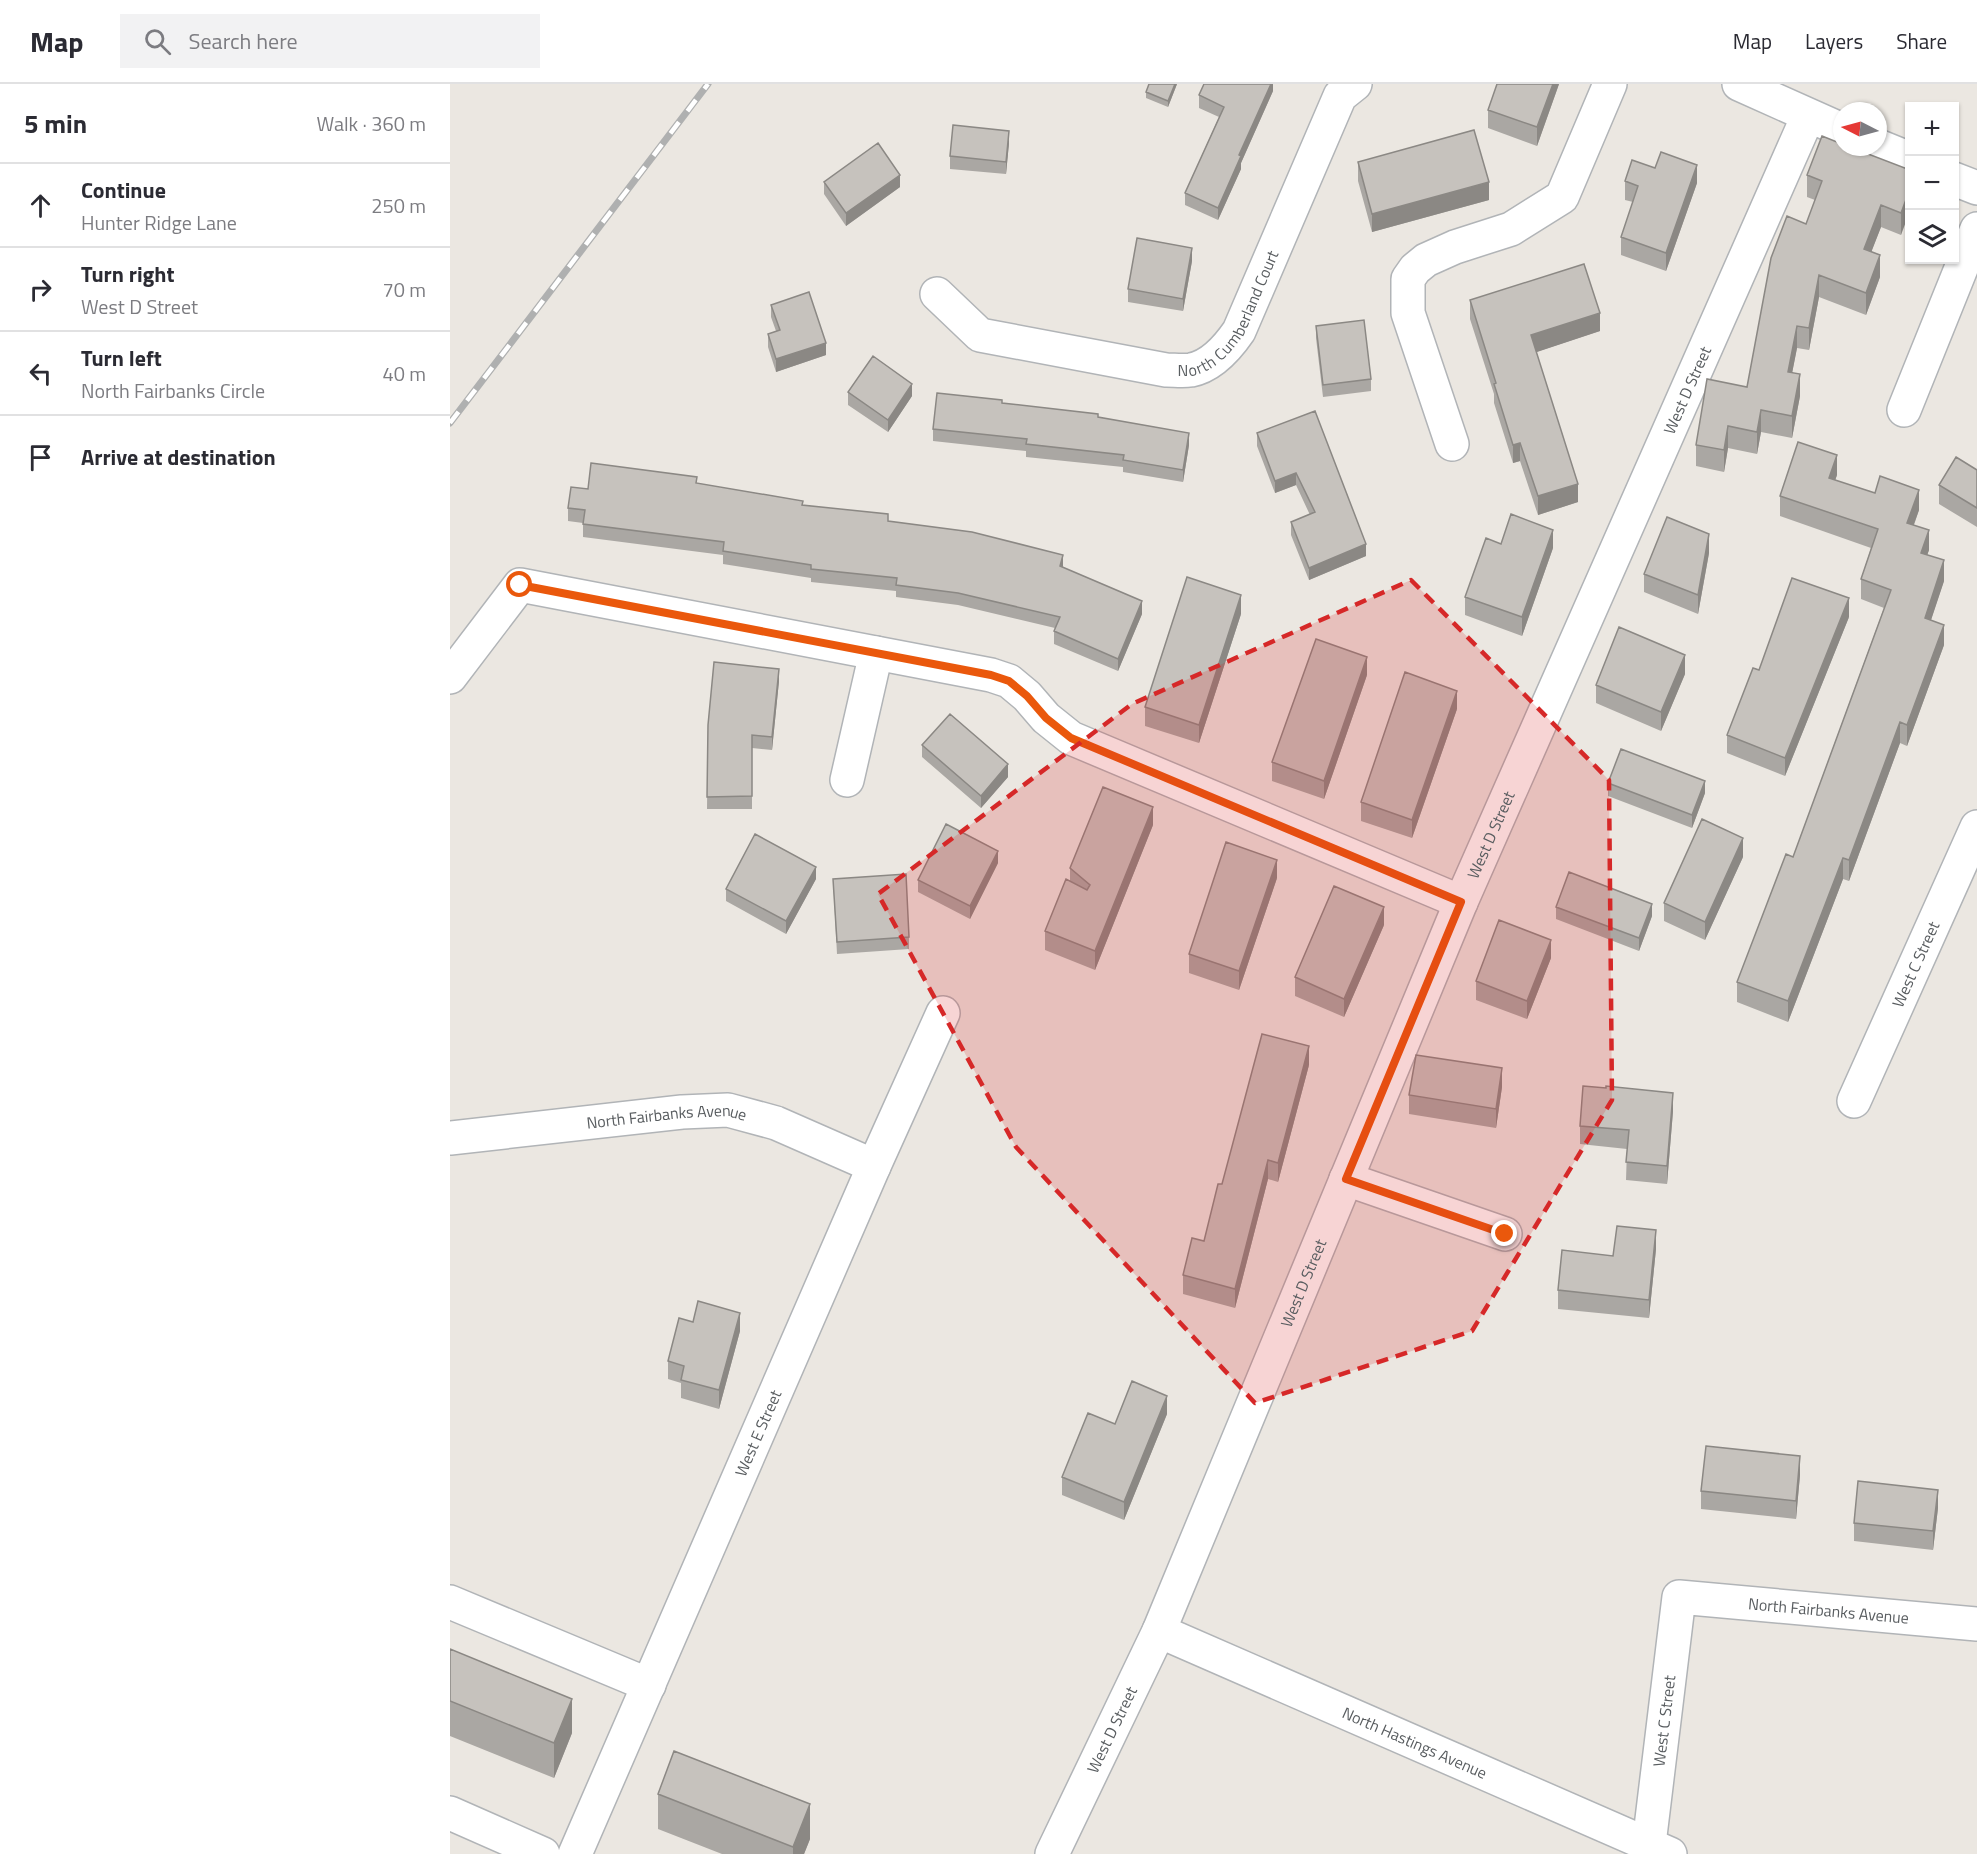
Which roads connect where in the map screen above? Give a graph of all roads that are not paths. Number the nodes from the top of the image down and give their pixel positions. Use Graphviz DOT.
graph roads {
  1 [pos="1356,84"];
  2 [pos="1610,84"];
  3 [pos="1739,84"];
  4 [pos="1808,116"];
  5 [pos="1833,126"];
  6 [pos="1887,150"];
  7 [pos="1905,157"];
  8 [pos="1959,181"];
  9 [pos="1977,188"];
  10 [pos="1977,229"];
  11 [pos="937,294"];
  12 [pos="1904,410"];
  13 [pos="1452,444"];
  14 [pos="876,652"];
  15 [pos="450,677"];
  16 [pos="847,780"];
  17 [pos="1977,827"];
  18 [pos="1461,902"];
  19 [pos="943,1013"];
  20 [pos="1854,1101"];
  21 [pos="450,1138"];
  22 [pos="874,1166"];
  23 [pos="1346,1179"];
  24 [pos="1505,1234"];
  25 [pos="1679,1597"];
  26 [pos="450,1602"];
  27 [pos="1977,1624"];
  28 [pos="1159,1631"];
  29 [pos="649,1686"];
  30 [pos="450,1814"];
  31 [pos="1660,1849"];
  32 [pos="543,1854"];
  33 [pos="575,1854"];
  34 [pos="1052,1854"];
  1 -- 11 [label="street, North Cumberland Court"];
  2 -- 13 [label="street"];
  3 -- 4 [label="street"];
  4 -- 5 [label="street"];
  4 -- 18 [label="street, West D Street"];
  6 -- 7 [label="street"];
  8 -- 9 [label="street"];
  10 -- 12 [label="street"];
  14 -- 15 [label="street"];
  14 -- 16 [label="street"];
  14 -- 18 [label="street"];
  17 -- 20 [label="street, West C Street"];
  18 -- 23 [label="street, West D Street"];
  19 -- 22 [label="street, West E Street"];
  21 -- 22 [label="street, North Fairbanks Avenue"];
  22 -- 29 [label="street, West E Street"];
  23 -- 24 [label="street"];
  23 -- 28 [label="street, West D Street"];
  25 -- 27 [label="street, North Fairbanks Avenue"];
  25 -- 31 [label="street, West C Street"];
  26 -- 29 [label="street"];
  28 -- 31 [label="street, North Hastings Avenue"];
  28 -- 34 [label="street, West D Street"];
  29 -- 33 [label="street, West E Street"];
  30 -- 32 [label="street"];
}
